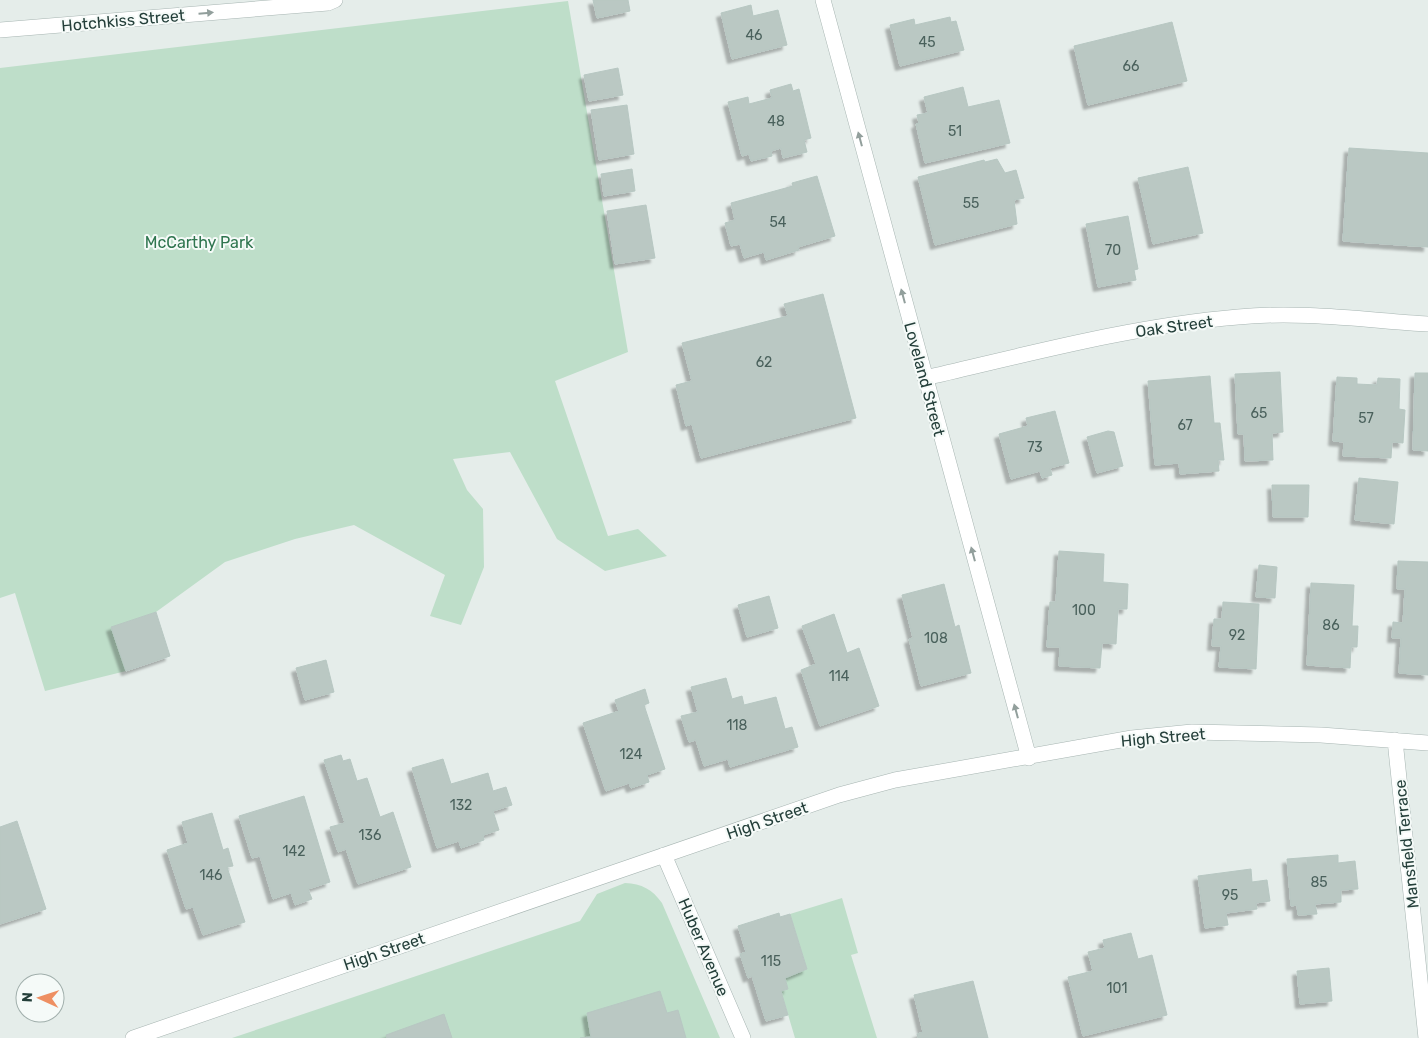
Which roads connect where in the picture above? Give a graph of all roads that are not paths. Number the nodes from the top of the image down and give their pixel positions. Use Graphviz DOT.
graph roads {
  1 [pos="335,0"];
  2 [pos="823,0"];
  3 [pos="0,30"];
  4 [pos="1428,324"];
  5 [pos="925,378"];
  6 [pos="1395,740"];
  7 [pos="1428,743"];
  8 [pos="1029,758"];
  9 [pos="664,855"];
  10 [pos="133,1038"];
  11 [pos="743,1038"];
  12 [pos="1426,1038"];
  3 -- 1 [label="street, Hotchkiss Street, one-way"];
  5 -- 2 [label="street, Loveland Street, one-way"];
  4 -- 5 [label="street, Oak Street"];
  8 -- 5 [label="street, Loveland Street, one-way"];
  6 -- 7 [label="street, High Street"];
  6 -- 8 [label="street, High Street"];
  6 -- 12 [label="street, Mansfield Terrace"];
  8 -- 9 [label="street, High Street"];
  9 -- 10 [label="street, High Street"];
  9 -- 11 [label="street, Huber Avenue"];
}
